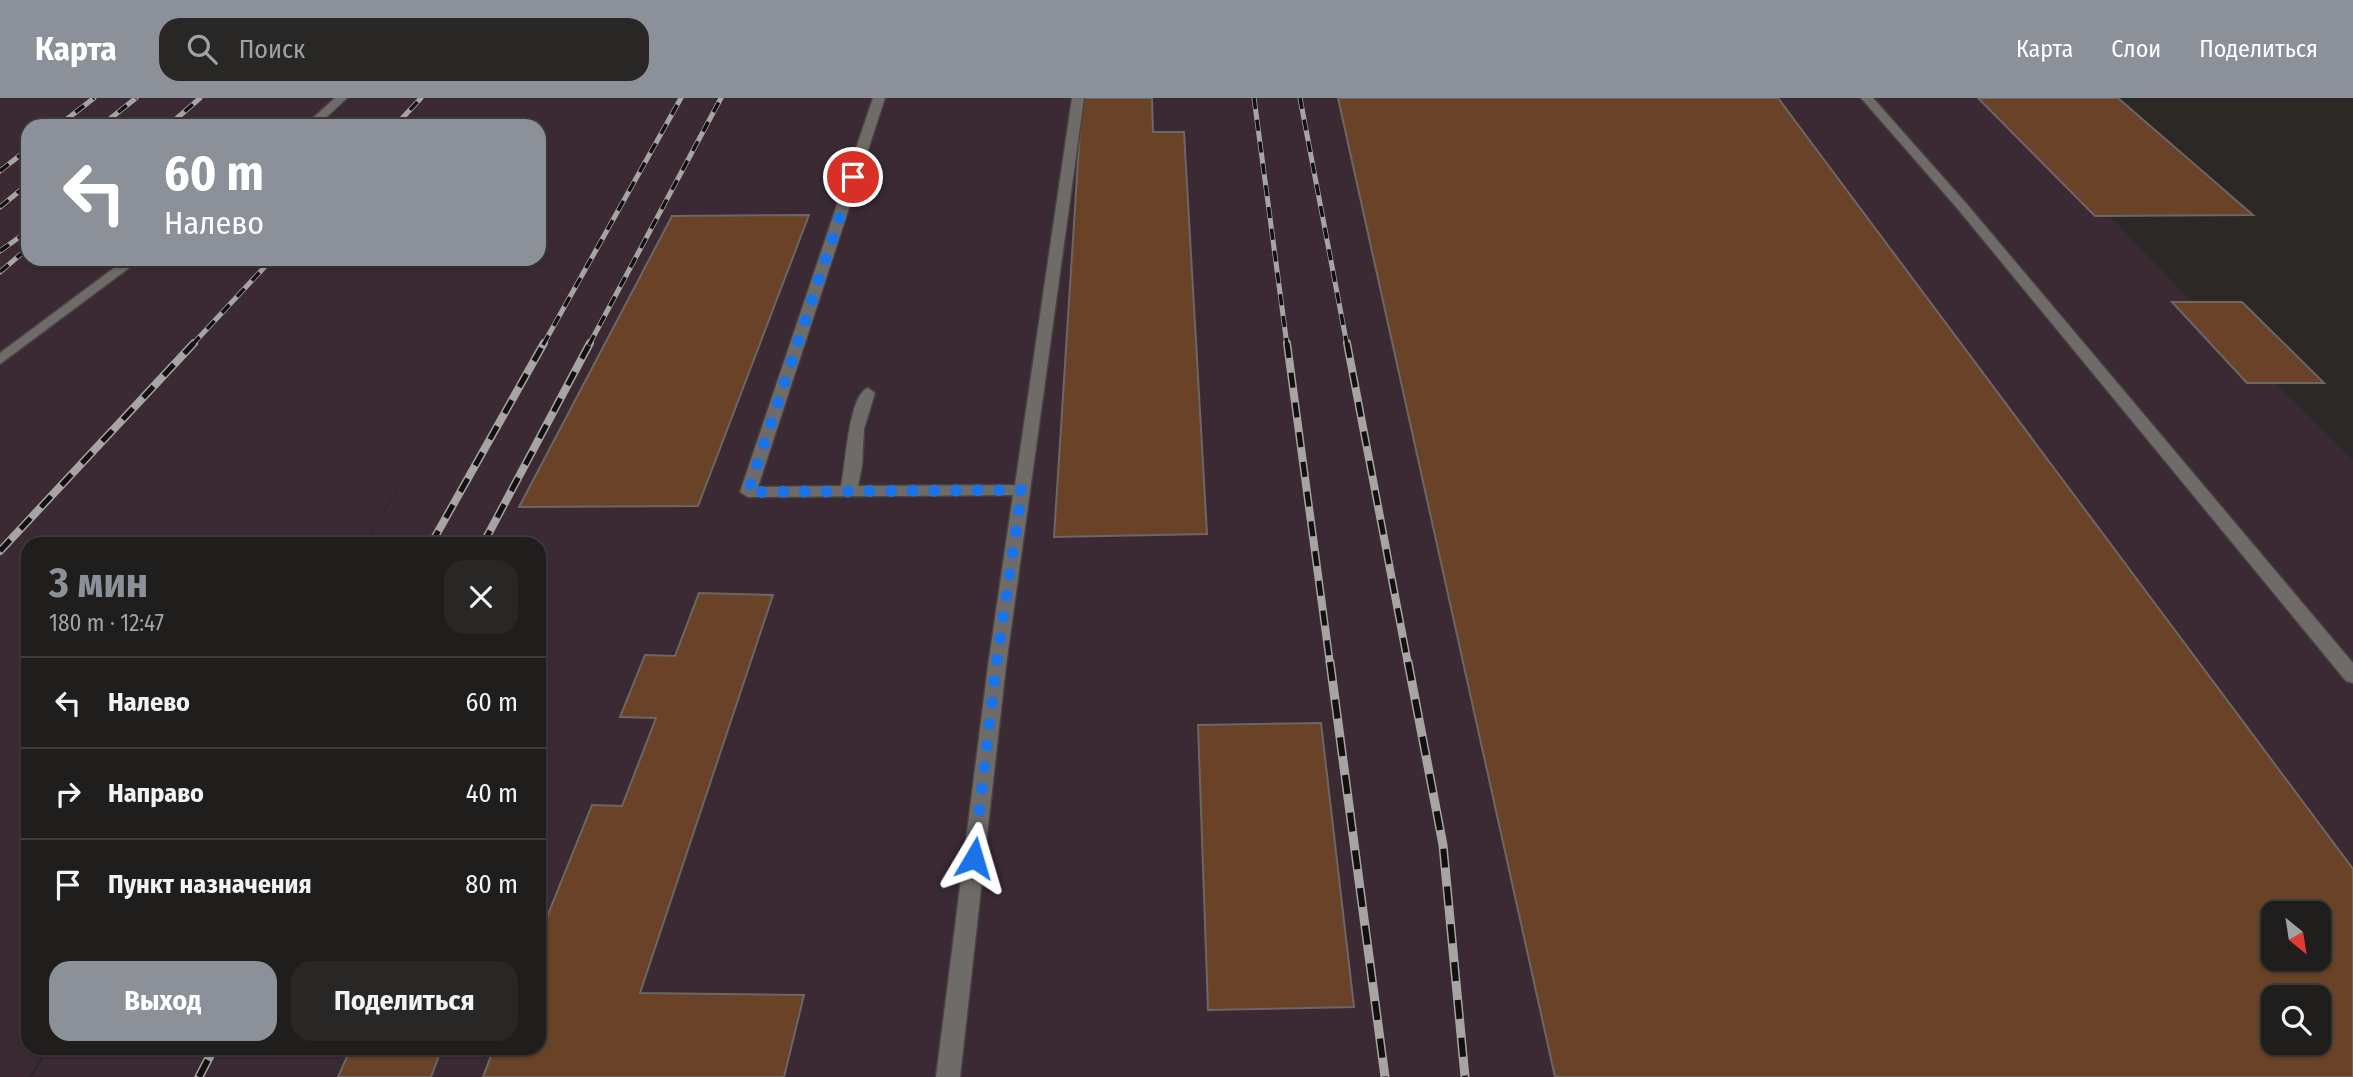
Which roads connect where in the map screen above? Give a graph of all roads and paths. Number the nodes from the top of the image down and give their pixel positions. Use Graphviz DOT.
graph roads {
  1 [pos="341,98"];
  2 [pos="879,98"];
  3 [pos="1078,98"];
  4 [pos="1867,98"];
  5 [pos="318,119"];
  6 [pos="125,266"];
  7 [pos="0,360"];
  8 [pos="868,393"];
  9 [pos="1022,490"];
  10 [pos="848,492"];
  11 [pos="2353,676"];
  12 [pos="948,1077"];
  1 -- 5 [label="lane"];
  2 -- 10 [label="lane"];
  3 -- 9 [label="lane"];
  4 -- 11 [label="lane"];
  6 -- 7 [label="lane"];
  8 -- 10 [label="lane"];
  9 -- 10 [label="lane"];
  9 -- 12 [label="lane"];
}
